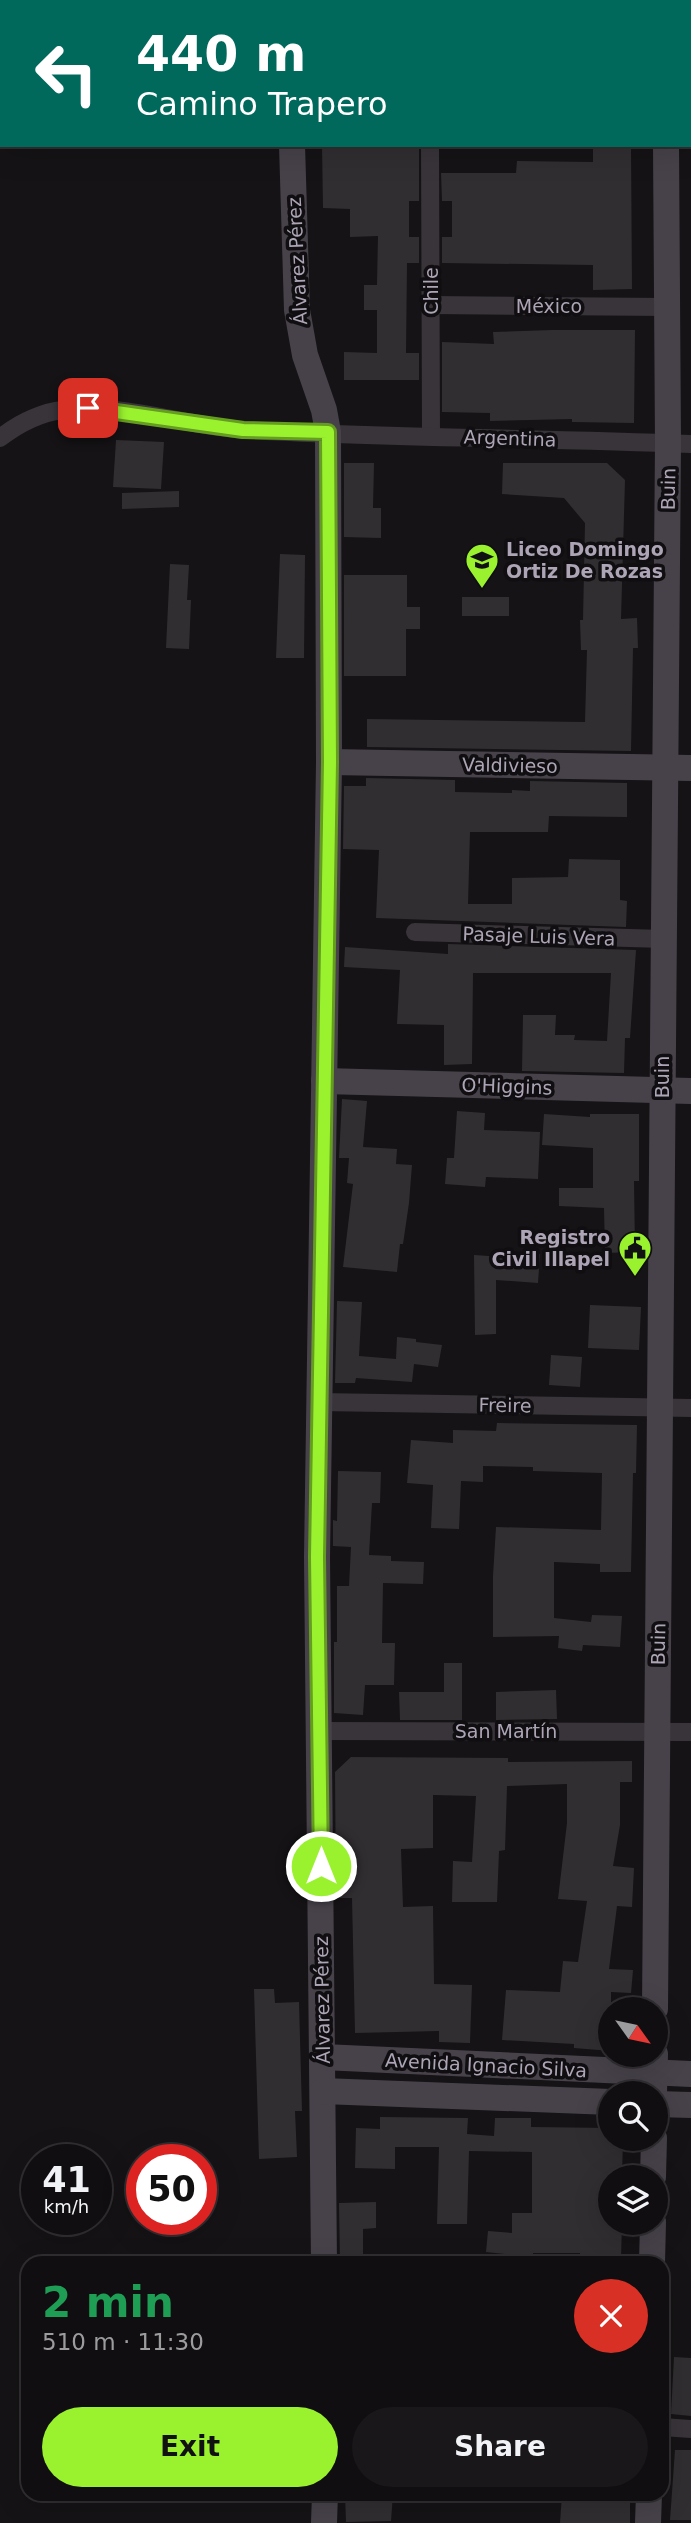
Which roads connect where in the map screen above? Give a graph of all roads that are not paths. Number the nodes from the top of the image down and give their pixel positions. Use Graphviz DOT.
graph roads {
  1 [pos="292,147"];
  2 [pos="430,147"];
  3 [pos="666,147"];
  4 [pos="430,305"];
  5 [pos="667,307"];
  6 [pos="328,432"];
  7 [pos="431,436"];
  8 [pos="0,438"];
  9 [pos="680,443"];
  10 [pos="330,762"];
  11 [pos="678,768"];
  12 [pos="415,932"];
  13 [pos="664,939"];
  14 [pos="324,1081"];
  15 [pos="662,1090"];
  16 [pos="691,1091"];
  17 [pos="319,1402"];
  18 [pos="660,1407"];
  19 [pos="691,1408"];
  20 [pos="320,1731"];
  21 [pos="657,1732"];
  22 [pos="691,1732"];
  23 [pos="655,1997"];
  24 [pos="323,2057"];
  25 [pos="654,2074"];
  26 [pos="691,2074"];
  27 [pos="323,2091"];
  28 [pos="598,2102"];
  29 [pos="668,2104"];
  30 [pos="691,2105"];
  31 [pos="653,2235"];
  32 [pos="324,2256"];
  33 [pos="652,2256"];
  34 [pos="669,2427"];
  35 [pos="691,2429"];
  36 [pos="324,2501"];
  37 [pos="649,2501"];
  38 [pos="324,2523"];
  39 [pos="648,2523"];
  1 -- 6 [label="main road, Álvarez Pérez"];
  2 -- 4 [label="street, Chile"];
  3 -- 5 [label="main road, Buin"];
  4 -- 5 [label="street, México"];
  4 -- 7 [label="street, Chile"];
  5 -- 9 [label="main road, Buin"];
  6 -- 7 [label="street, Argentina"];
  6 -- 8 [label="street, Argentina"];
  6 -- 10 [label="main road, Álvarez Pérez"];
  7 -- 9 [label="street, Argentina"];
  9 -- 11 [label="main road, Buin"];
  10 -- 11 [label="main road, Valdivieso"];
  10 -- 14 [label="main road, Álvarez Pérez"];
  11 -- 13 [label="main road, Buin"];
  12 -- 13 [label="street, Pasaje Luis Vera"];
  13 -- 15 [label="main road, Buin"];
  14 -- 15 [label="main road, O'Higgins"];
  14 -- 17 [label="main road, Álvarez Pérez"];
  15 -- 16 [label="main road, O'Higgins"];
  15 -- 18 [label="main road, Buin"];
  17 -- 18 [label="street, Freire"];
  17 -- 20 [label="main road, Álvarez Pérez"];
  18 -- 19 [label="street, Freire"];
  18 -- 21 [label="main road, Buin"];
  20 -- 21 [label="street, San Martín"];
  20 -- 24 [label="main road, Álvarez Pérez"];
  21 -- 22 [label="street, San Martín"];
  21 -- 23 [label="main road, Buin"];
  24 -- 25 [label="main road, Avenida Ignacio Silva"];
  24 -- 27 [label="main road, Álvarez Pérez"];
  25 -- 26 [label="main road, Avenida Ignacio Silva"];
  27 -- 28 [label="main road, Avenida Ignacio Silva"];
  27 -- 32 [label="main road, Álvarez Pérez"];
  29 -- 30 [label="main road"];
  31 -- 33 [label="main road"];
  34 -- 35 [label="street"];
  36 -- 38 [label="main road"];
  37 -- 39 [label="main road"];
}
